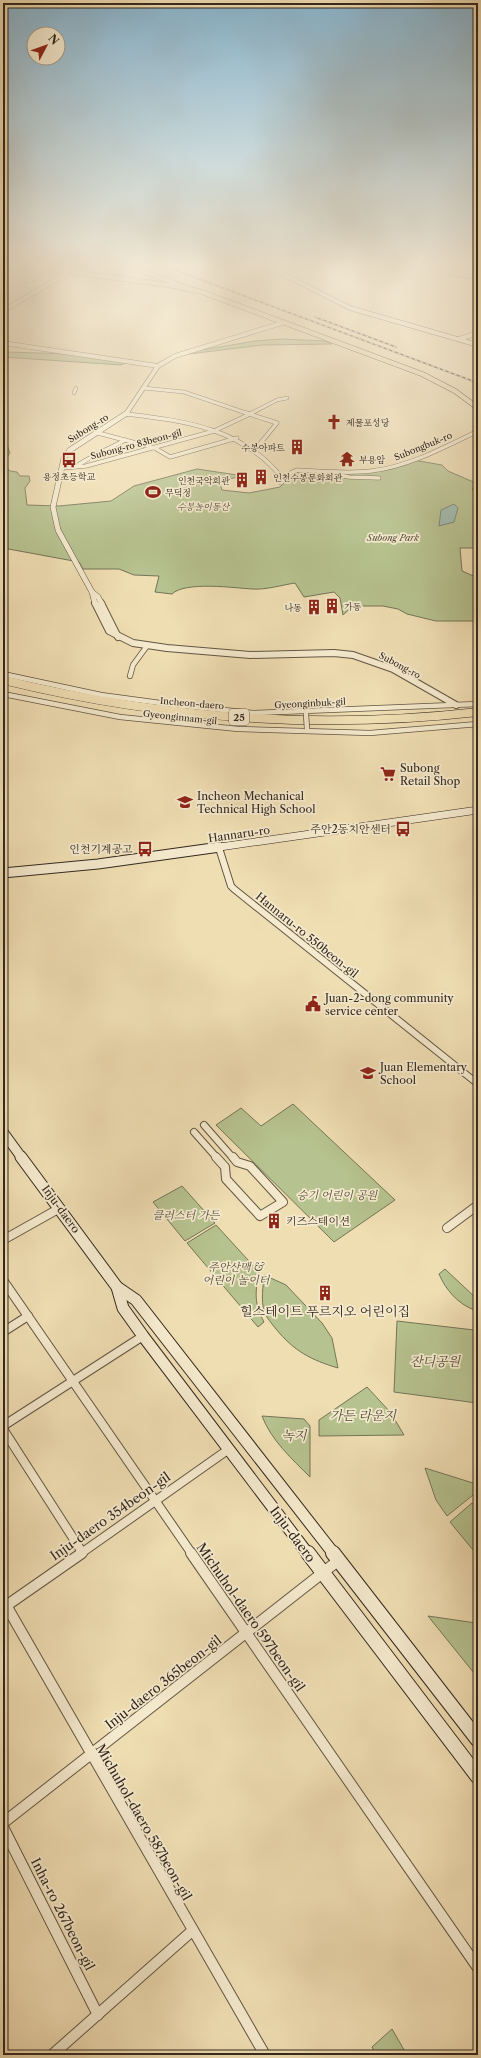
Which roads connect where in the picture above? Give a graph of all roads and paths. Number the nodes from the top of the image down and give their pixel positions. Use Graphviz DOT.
graph roads {
  1 [pos="111,359"];
  2 [pos="170,359"];
  3 [pos="381,359"];
  4 [pos="158,366"];
  5 [pos="76,388"];
  6 [pos="144,388"];
  7 [pos="74,393"];
  8 [pos="288,398"];
  9 [pos="478,408"];
  10 [pos="126,414"];
  11 [pos="252,414"];
  12 [pos="214,431"];
  13 [pos="478,431"];
  14 [pos="98,433"];
  15 [pos="238,438"];
  16 [pos="126,440"];
  17 [pos="155,448"];
  18 [pos="254,451"];
  19 [pos="62,468"];
  20 [pos="74,468"];
  21 [pos="336,472"];
  22 [pos="379,478"];
  23 [pos="147,646"];
  24 [pos="3,674"];
  25 [pos="130,676"];
  26 [pos="3,680"];
  27 [pos="3,686"];
  28 [pos="3,694"];
  29 [pos="478,704"];
  30 [pos="456,705"];
  31 [pos="306,712"];
  32 [pos="478,712"];
  33 [pos="478,718"];
  34 [pos="478,724"];
  35 [pos="307,731"];
  36 [pos="478,810"];
  37 [pos="218,848"];
  38 [pos="3,873"];
  39 [pos="478,1084"];
  40 [pos="204,1125"];
  41 [pos="3,1132"];
  42 [pos="194,1132"];
  43 [pos="478,1205"];
  44 [pos="60,1208"];
  45 [pos="447,1228"];
  46 [pos="3,1240"];
  47 [pos="3,1280"];
  48 [pos="117,1287"];
  49 [pos="28,1316"];
  50 [pos="3,1332"];
  51 [pos="143,1336"];
  52 [pos="73,1381"];
  53 [pos="3,1426"];
  54 [pos="3,1429"];
  55 [pos="229,1449"];
  56 [pos="155,1500"];
  57 [pos="82,1552"];
  58 [pos="338,1560"];
  59 [pos="323,1573"];
  60 [pos="4,1604"];
  61 [pos="246,1632"];
  62 [pos="478,1740"];
  63 [pos="91,1754"];
  64 [pos="478,1777"];
  65 [pos="3,1823"];
  66 [pos="3,1826"];
  67 [pos="192,1931"];
  68 [pos="478,1968"];
  69 [pos="98,2014"];
  70 [pos="52,2055"];
  71 [pos="265,2055"];
  1 -- 4 [label="street"];
  2 -- 4 [label="street, Subong-ro"];
  3 -- 9 [label="main road"];
  4 -- 6 [label="street, Subong-ro"];
  5 -- 7 [label="street"];
  6 -- 10 [label="street, Subong-ro"];
  6 -- 11 [label="street"];
  8 -- 11 [label="street, Subong-ro 83beon-gil"];
  10 -- 12 [label="street"];
  10 -- 14 [label="street, Subong-ro"];
  11 -- 12 [label="street, Subong-ro 83beon-gil"];
  11 -- 18 [label="street"];
  12 -- 15 [label="street"];
  12 -- 17 [label="street, Subong-ro 83beon-gil"];
  13 -- 21 [label="street, Subongbuk-ro"];
  14 -- 16 [label="street"];
  14 -- 19 [label="street, Subong-ro"];
  15 -- 17 [label="street"];
  15 -- 18 [label="street"];
  16 -- 17 [label="street"];
  16 -- 20 [label="street"];
  17 -- 20 [label="street, Subong-ro 83beon-gil"];
  18 -- 21 [label="street, Subongbuk-ro"];
  19 -- 20 [label="street, Subong-ro 83beon-gil"];
  19 -- 23 [label="street, Subong-ro"];
  21 -- 22 [label="street"];
  23 -- 25 [label="street"];
  23 -- 30 [label="street, Subong-ro"];
  24 -- 31 [label="street, Gyeonginbuk-gil"];
  26 -- 32 [label="main road, Incheon-daero / 25"];
  27 -- 33 [label="main road, Incheon-daero / 25"];
  28 -- 35 [label="street, Gyeonginnam-gil"];
  29 -- 30 [label="street, Gyeonginbuk-gil"];
  30 -- 31 [label="street, Gyeonginbuk-gil"];
  31 -- 35 [label="street, bridge"];
  34 -- 35 [label="street, Gyeonginnam-gil"];
  36 -- 37 [label="main road, Hannaru-ro"];
  37 -- 38 [label="main road, Hannaru-ro"];
  37 -- 39 [label="street, Hannaru-ro 550beon-gil"];
  40 -- 42 [label="street"];
  41 -- 44 [label="main road, Inju-daero"];
  43 -- 45 [label="street"];
  44 -- 46 [label="street"];
  44 -- 48 [label="main road, Inju-daero"];
  47 -- 49 [label="street, Michuhol-daero 597beon-gil"];
  48 -- 51 [label="main road, Inju-daero"];
  48 -- 58 [label="main road, Inju-daero"];
  49 -- 50 [label="street"];
  49 -- 52 [label="street, Michuhol-daero 597beon-gil"];
  51 -- 52 [label="street"];
  51 -- 55 [label="main road, Inju-daero"];
  52 -- 53 [label="street"];
  52 -- 56 [label="street, Michuhol-daero 597beon-gil"];
  54 -- 57 [label="street"];
  55 -- 56 [label="street, Inju-daero 354beon-gil"];
  55 -- 59 [label="main road, Inju-daero"];
  56 -- 57 [label="street, Inju-daero 354beon-gil"];
  56 -- 61 [label="street, Michuhol-daero 597beon-gil"];
  57 -- 60 [label="street, Inju-daero 354beon-gil"];
  58 -- 59 [label="street, Inju-daero 365beon-gil"];
  58 -- 62 [label="main road, Inju-daero"];
  59 -- 61 [label="street, Inju-daero 365beon-gil"];
  59 -- 64 [label="main road, Inju-daero"];
  60 -- 63 [label="street, Michuhol-daero 587beon-gil"];
  61 -- 63 [label="street, Inju-daero 365beon-gil"];
  61 -- 68 [label="street, Michuhol-daero 597beon-gil"];
  63 -- 65 [label="street, Inju-daero 365beon-gil"];
  63 -- 67 [label="street, Michuhol-daero 587beon-gil"];
  66 -- 69 [label="street, Inha-ro 267beon-gil"];
  67 -- 69 [label="street"];
  67 -- 71 [label="street, Michuhol-daero 587beon-gil"];
  69 -- 70 [label="street"];
}
